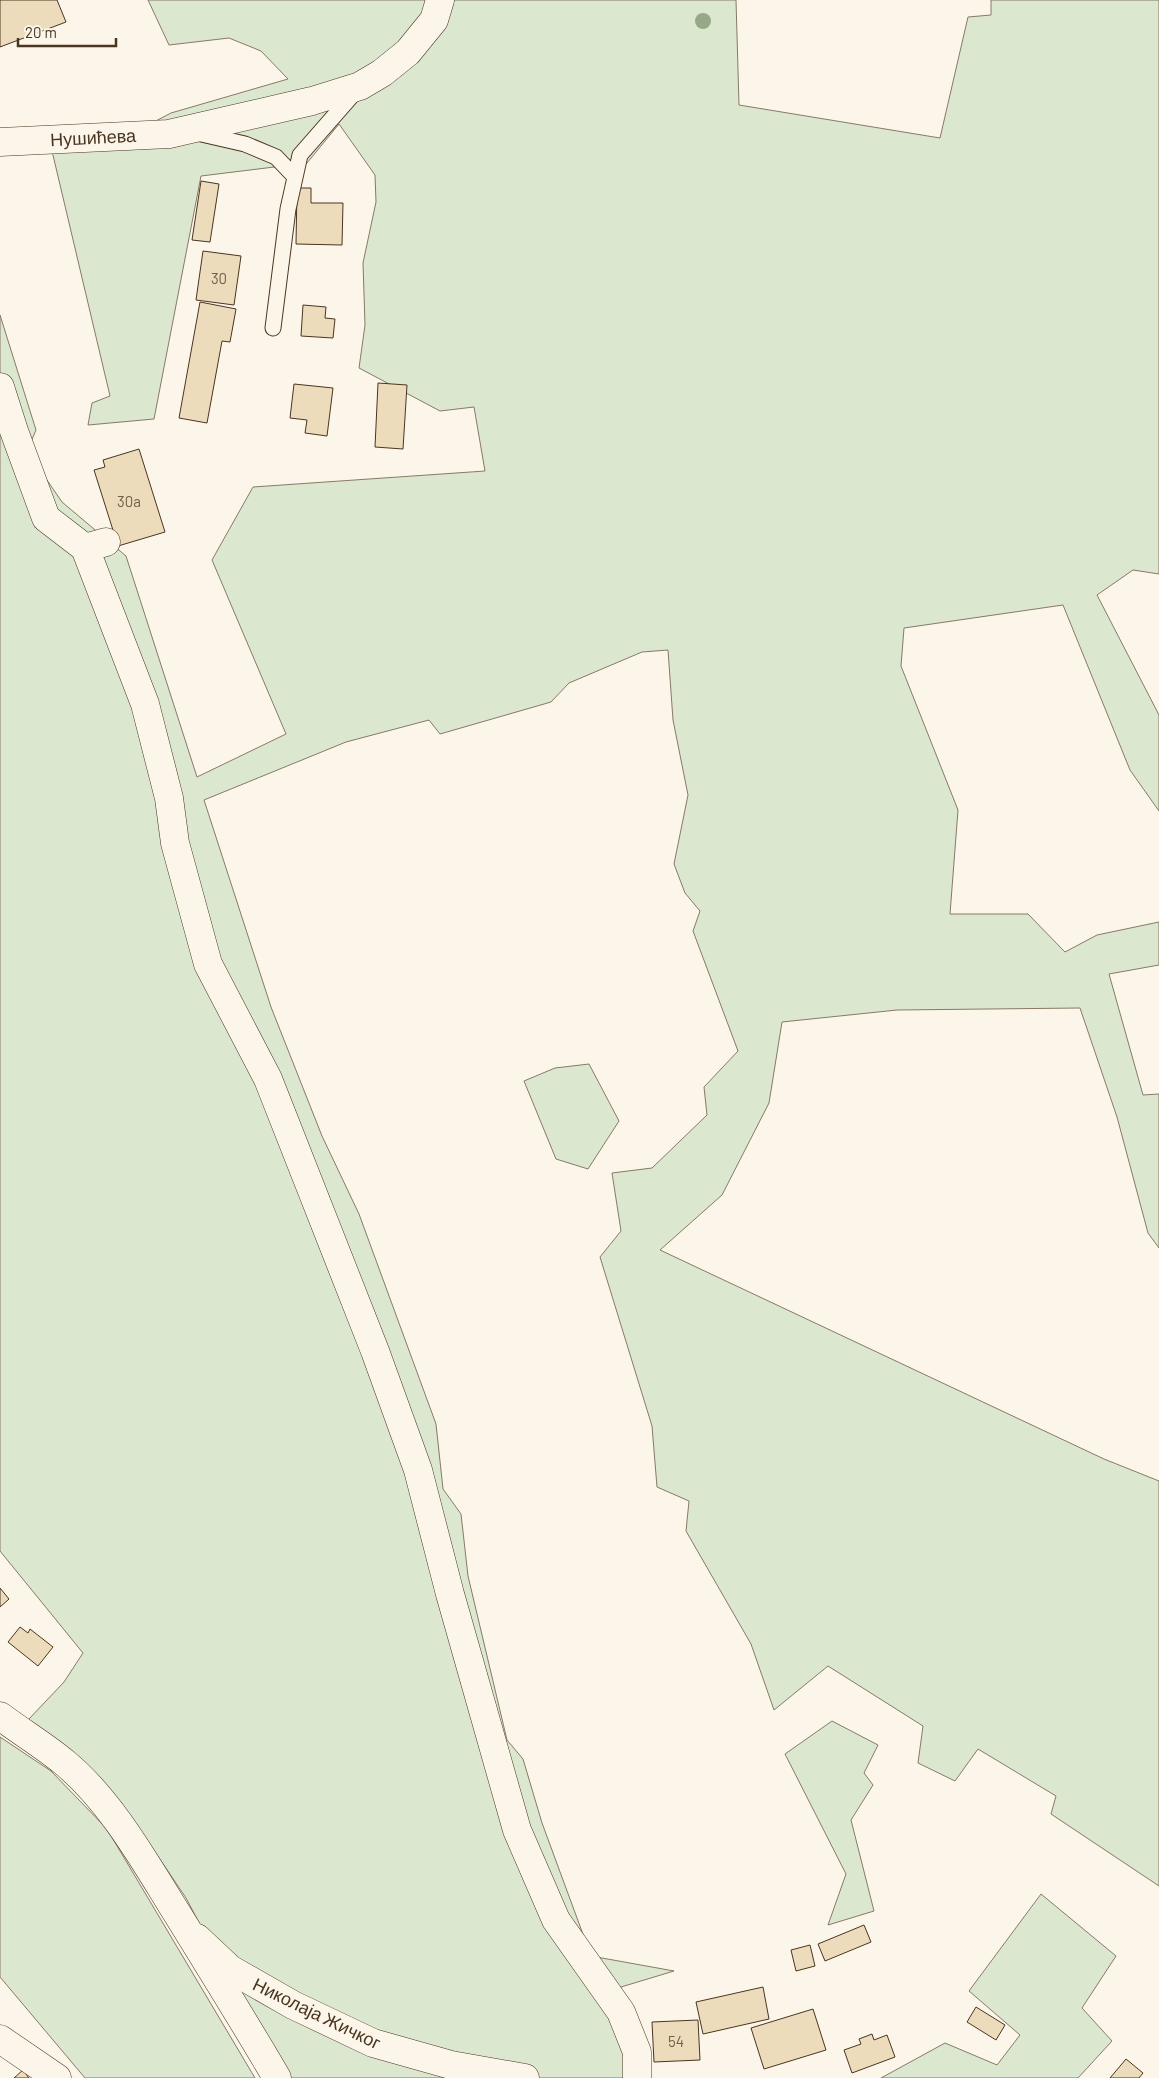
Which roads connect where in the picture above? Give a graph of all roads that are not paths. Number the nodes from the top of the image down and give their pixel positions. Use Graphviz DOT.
graph roads {
  1 [pos="440,0"];
  2 [pos="360,86"];
  3 [pos="186,130"];
  4 [pos="0,142"];
  5 [pos="295,177"];
  6 [pos="273,328"];
  7 [pos="0,388"];
  8 [pos="0,1716"];
  9 [pos="185,1926"];
  10 [pos="0,2039"];
  11 [pos="57,2078"];
  12 [pos="277,2078"];
  13 [pos="525,2078"];
  14 [pos="637,2078"];
  1 -- 2 [label="street, Нушићева"];
  2 -- 3 [label="street, Нушићева"];
  2 -- 5 [label="lane, Нушићева"];
  3 -- 4 [label="street, Нушићева"];
  3 -- 5 [label="lane, Нушићева"];
  5 -- 6 [label="lane, Нушићева"];
  7 -- 14 [label="street"];
  8 -- 9 [label="street, Николаја Жичког"];
  9 -- 12 [label="street, Николаја Жичког"];
  9 -- 13 [label="street, Николаја Жичког"];
  10 -- 11 [label="street"];
}
